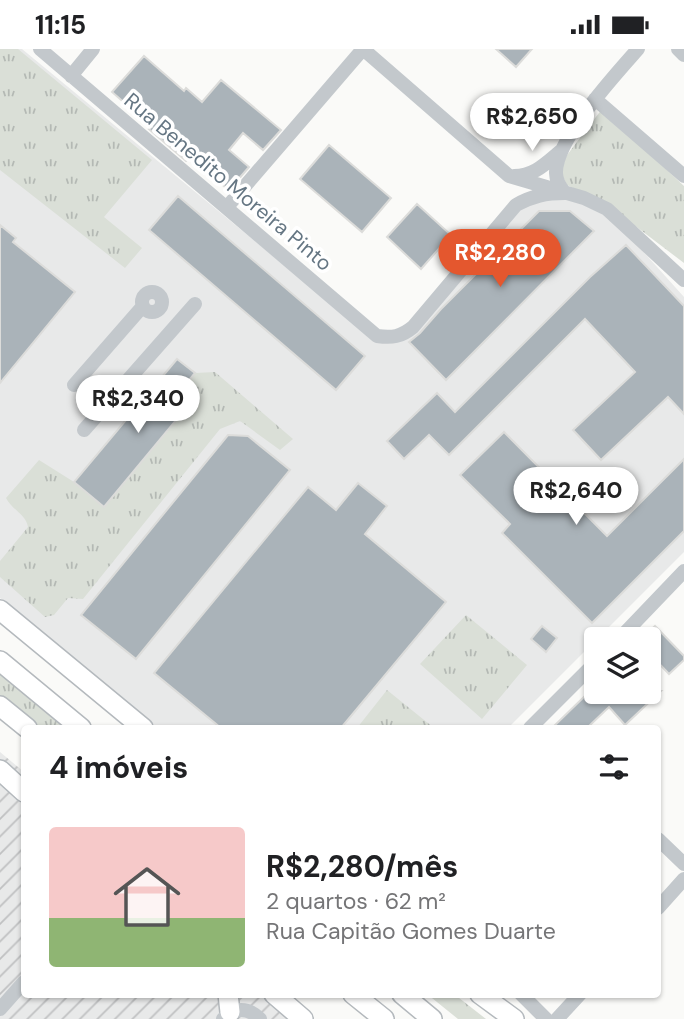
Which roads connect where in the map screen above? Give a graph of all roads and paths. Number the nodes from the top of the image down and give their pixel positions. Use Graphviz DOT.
graph roads {
  1 [pos="40,49"];
  2 [pos="93,49"];
  3 [pos="363,49"];
  4 [pos="638,49"];
  5 [pos="678,49"];
  6 [pos="684,55"];
  7 [pos="71,76"];
  8 [pos="595,99"];
  9 [pos="562,151"];
  10 [pos="509,176"];
  11 [pos="684,176"];
  12 [pos="565,193"];
  13 [pos="227,207"];
  14 [pos="512,209"];
  15 [pos="684,280"];
  16 [pos="195,304"];
  17 [pos="143,306"];
  18 [pos="74,385"];
  19 [pos="85,430"];
  20 [pos="683,575"];
  21 [pos="0,610"];
  22 [pos="631,627"];
  23 [pos="0,661"];
  24 [pos="584,675"];
  25 [pos="0,706"];
  26 [pos="23,725"];
  27 [pos="77,725"];
  28 [pos="139,725"];
  29 [pos="537,725"];
  30 [pos="0,770"];
  31 [pos="21,789"];
  32 [pos="661,842"];
  33 [pos="684,865"];
  34 [pos="684,880"];
  35 [pos="661,905"];
  36 [pos="21,985"];
  37 [pos="279,998"];
  38 [pos="358,998"];
  39 [pos="407,998"];
  40 [pos="485,998"];
  41 [pos="526,998"];
  42 [pos="576,998"];
  43 [pos="1,1005"];
  44 [pos="227,1008"];
  45 [pos="13,1019"];
  46 [pos="260,1019"];
  47 [pos="303,1019"];
  48 [pos="384,1019"];
  49 [pos="432,1019"];
  50 [pos="514,1019"];
  51 [pos="546,1019"];
  52 [pos="557,1019"];
  1 -- 7 [label="street, Rua Benedito Moreira Pinto"];
  2 -- 7 [label="street"];
  3 -- 10 [label="street"];
  3 -- 13 [label="street"];
  4 -- 8 [label="street"];
  5 -- 6 [label="street"];
  7 -- 13 [label="street, Rua Benedito Moreira Pinto"];
  8 -- 9 [label="street"];
  8 -- 11 [label="street"];
  9 -- 10 [label="street"];
  9 -- 12 [label="street"];
  10 -- 12 [label="street"];
  10 -- 14 [label="street"];
  12 -- 14 [label="street"];
  12 -- 15 [label="street"];
  13 -- 14 [label="street, Rua Benedito Moreira Pinto"];
  16 -- 19 [label="street"];
  17 -- 18 [label="street"];
  20 -- 22 [label="street"];
  21 -- 28 [label="highway"];
  23 -- 27 [label="highway"];
  24 -- 29 [label="street"];
  25 -- 26 [label="highway"];
  30 -- 31 [label="highway"];
  32 -- 33 [label="street"];
  34 -- 35 [label="street"];
  36 -- 43 [label="street"];
  37 -- 47 [label="highway"];
  38 -- 48 [label="highway"];
  39 -- 49 [label="highway"];
  40 -- 50 [label="highway"];
  41 -- 51 [label="street"];
  42 -- 52 [label="street"];
  43 -- 45 [label="street"];
  44 -- 46 [label="street"];
}
